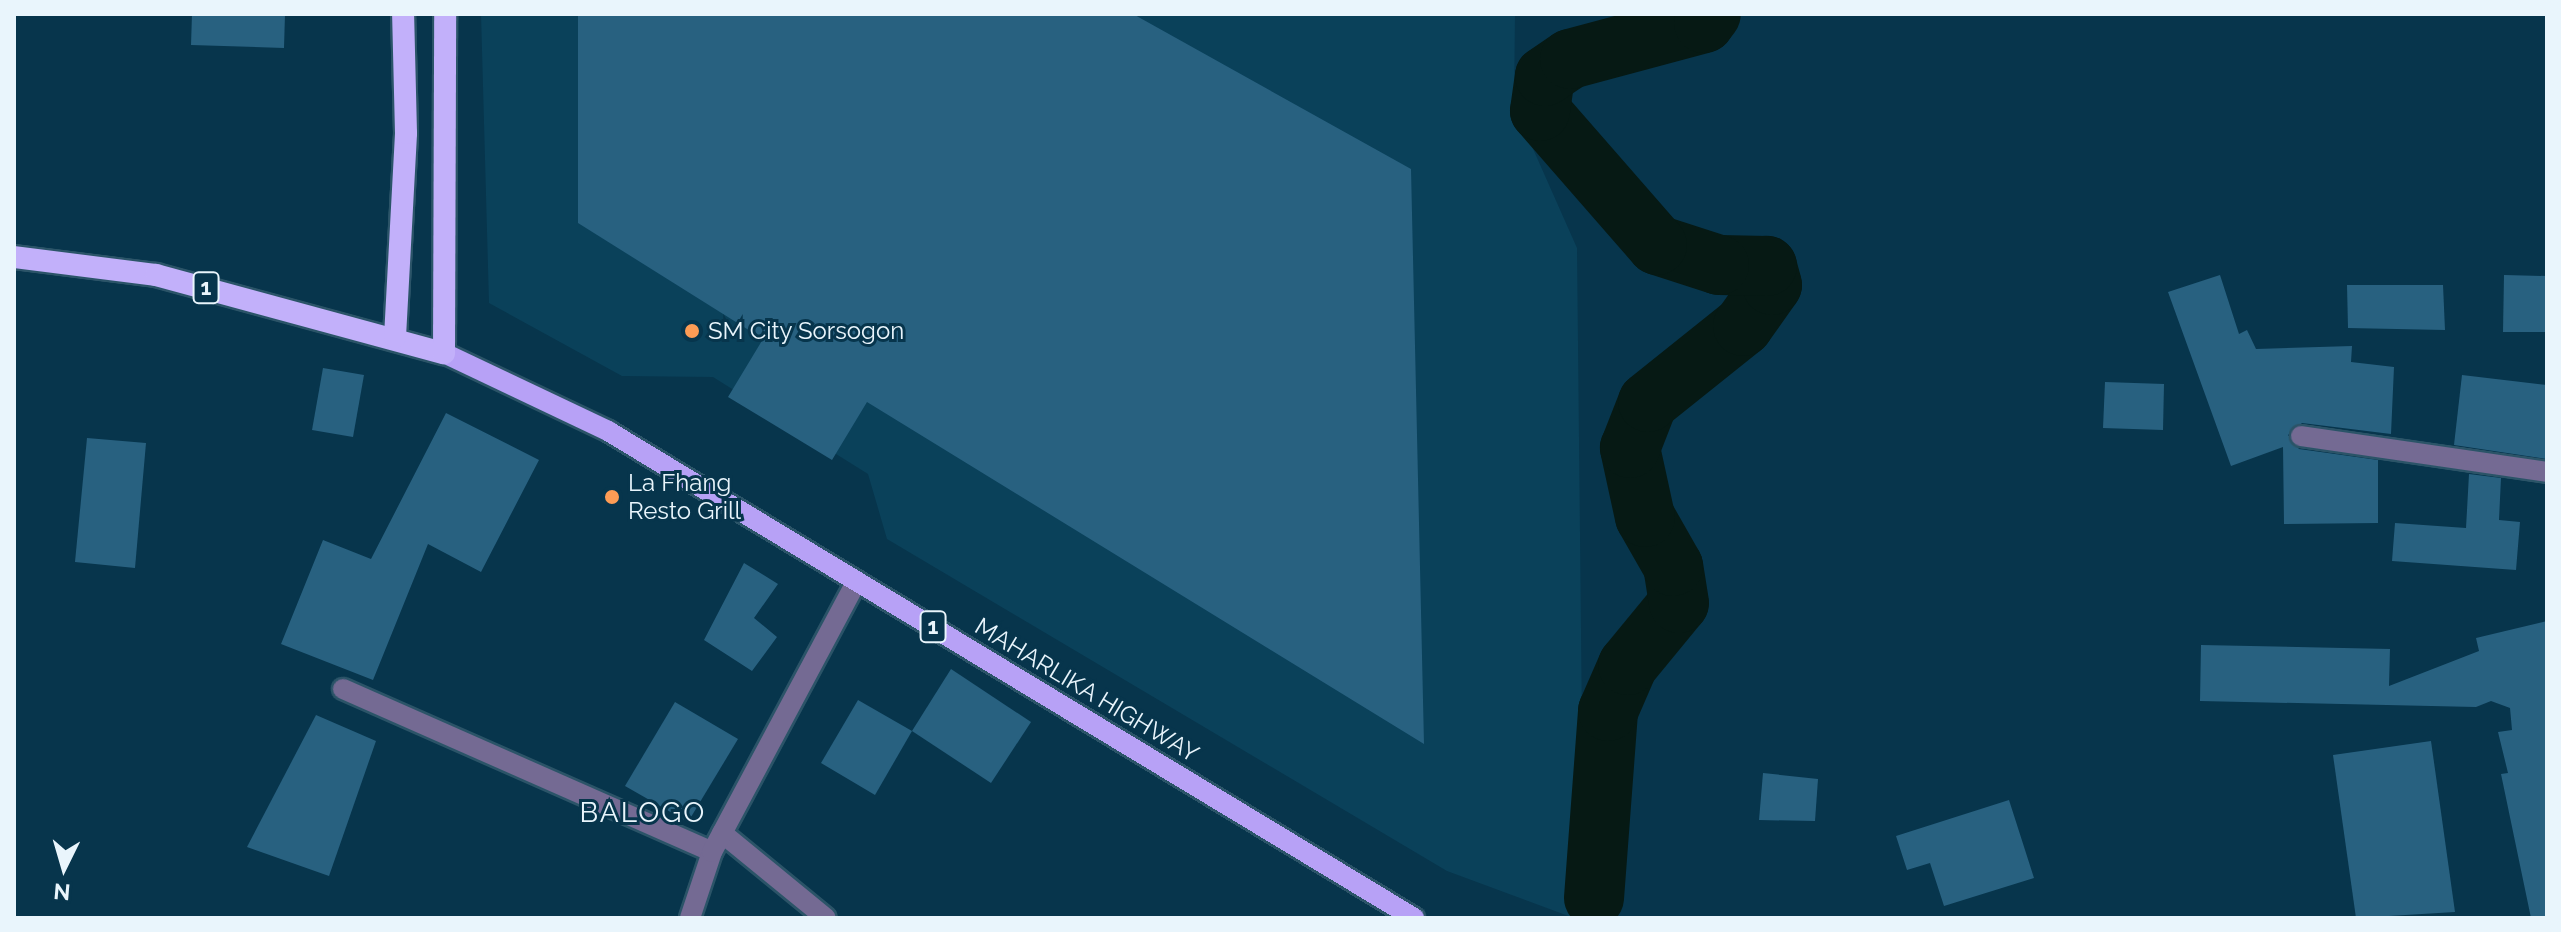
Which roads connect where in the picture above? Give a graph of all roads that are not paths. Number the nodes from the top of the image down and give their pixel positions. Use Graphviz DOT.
graph roads {
  1 [pos="403,14"];
  2 [pos="445,14"];
  3 [pos="14,257"];
  4 [pos="395,337"];
  5 [pos="444,353"];
  6 [pos="2301,436"];
  7 [pos="2547,472"];
  8 [pos="857,581"];
  9 [pos="343,689"];
  10 [pos="722,833"];
  11 [pos="712,852"];
  12 [pos="690,918"];
  13 [pos="826,918"];
  14 [pos="1414,918"];
  1 -- 4 [label="highway"];
  2 -- 5 [label="highway"];
  3 -- 4 [label="highway, MAHARLIKA HIGHWAY / 1"];
  4 -- 5 [label="highway, MAHARLIKA HIGHWAY / 1"];
  5 -- 8 [label="main road, MAHARLIKA HIGHWAY / 1"];
  6 -- 7 [label="street"];
  8 -- 10 [label="street"];
  8 -- 14 [label="main road, MAHARLIKA HIGHWAY / 1"];
  9 -- 11 [label="street"];
  10 -- 11 [label="street"];
  10 -- 13 [label="street"];
  11 -- 12 [label="street"];
}
